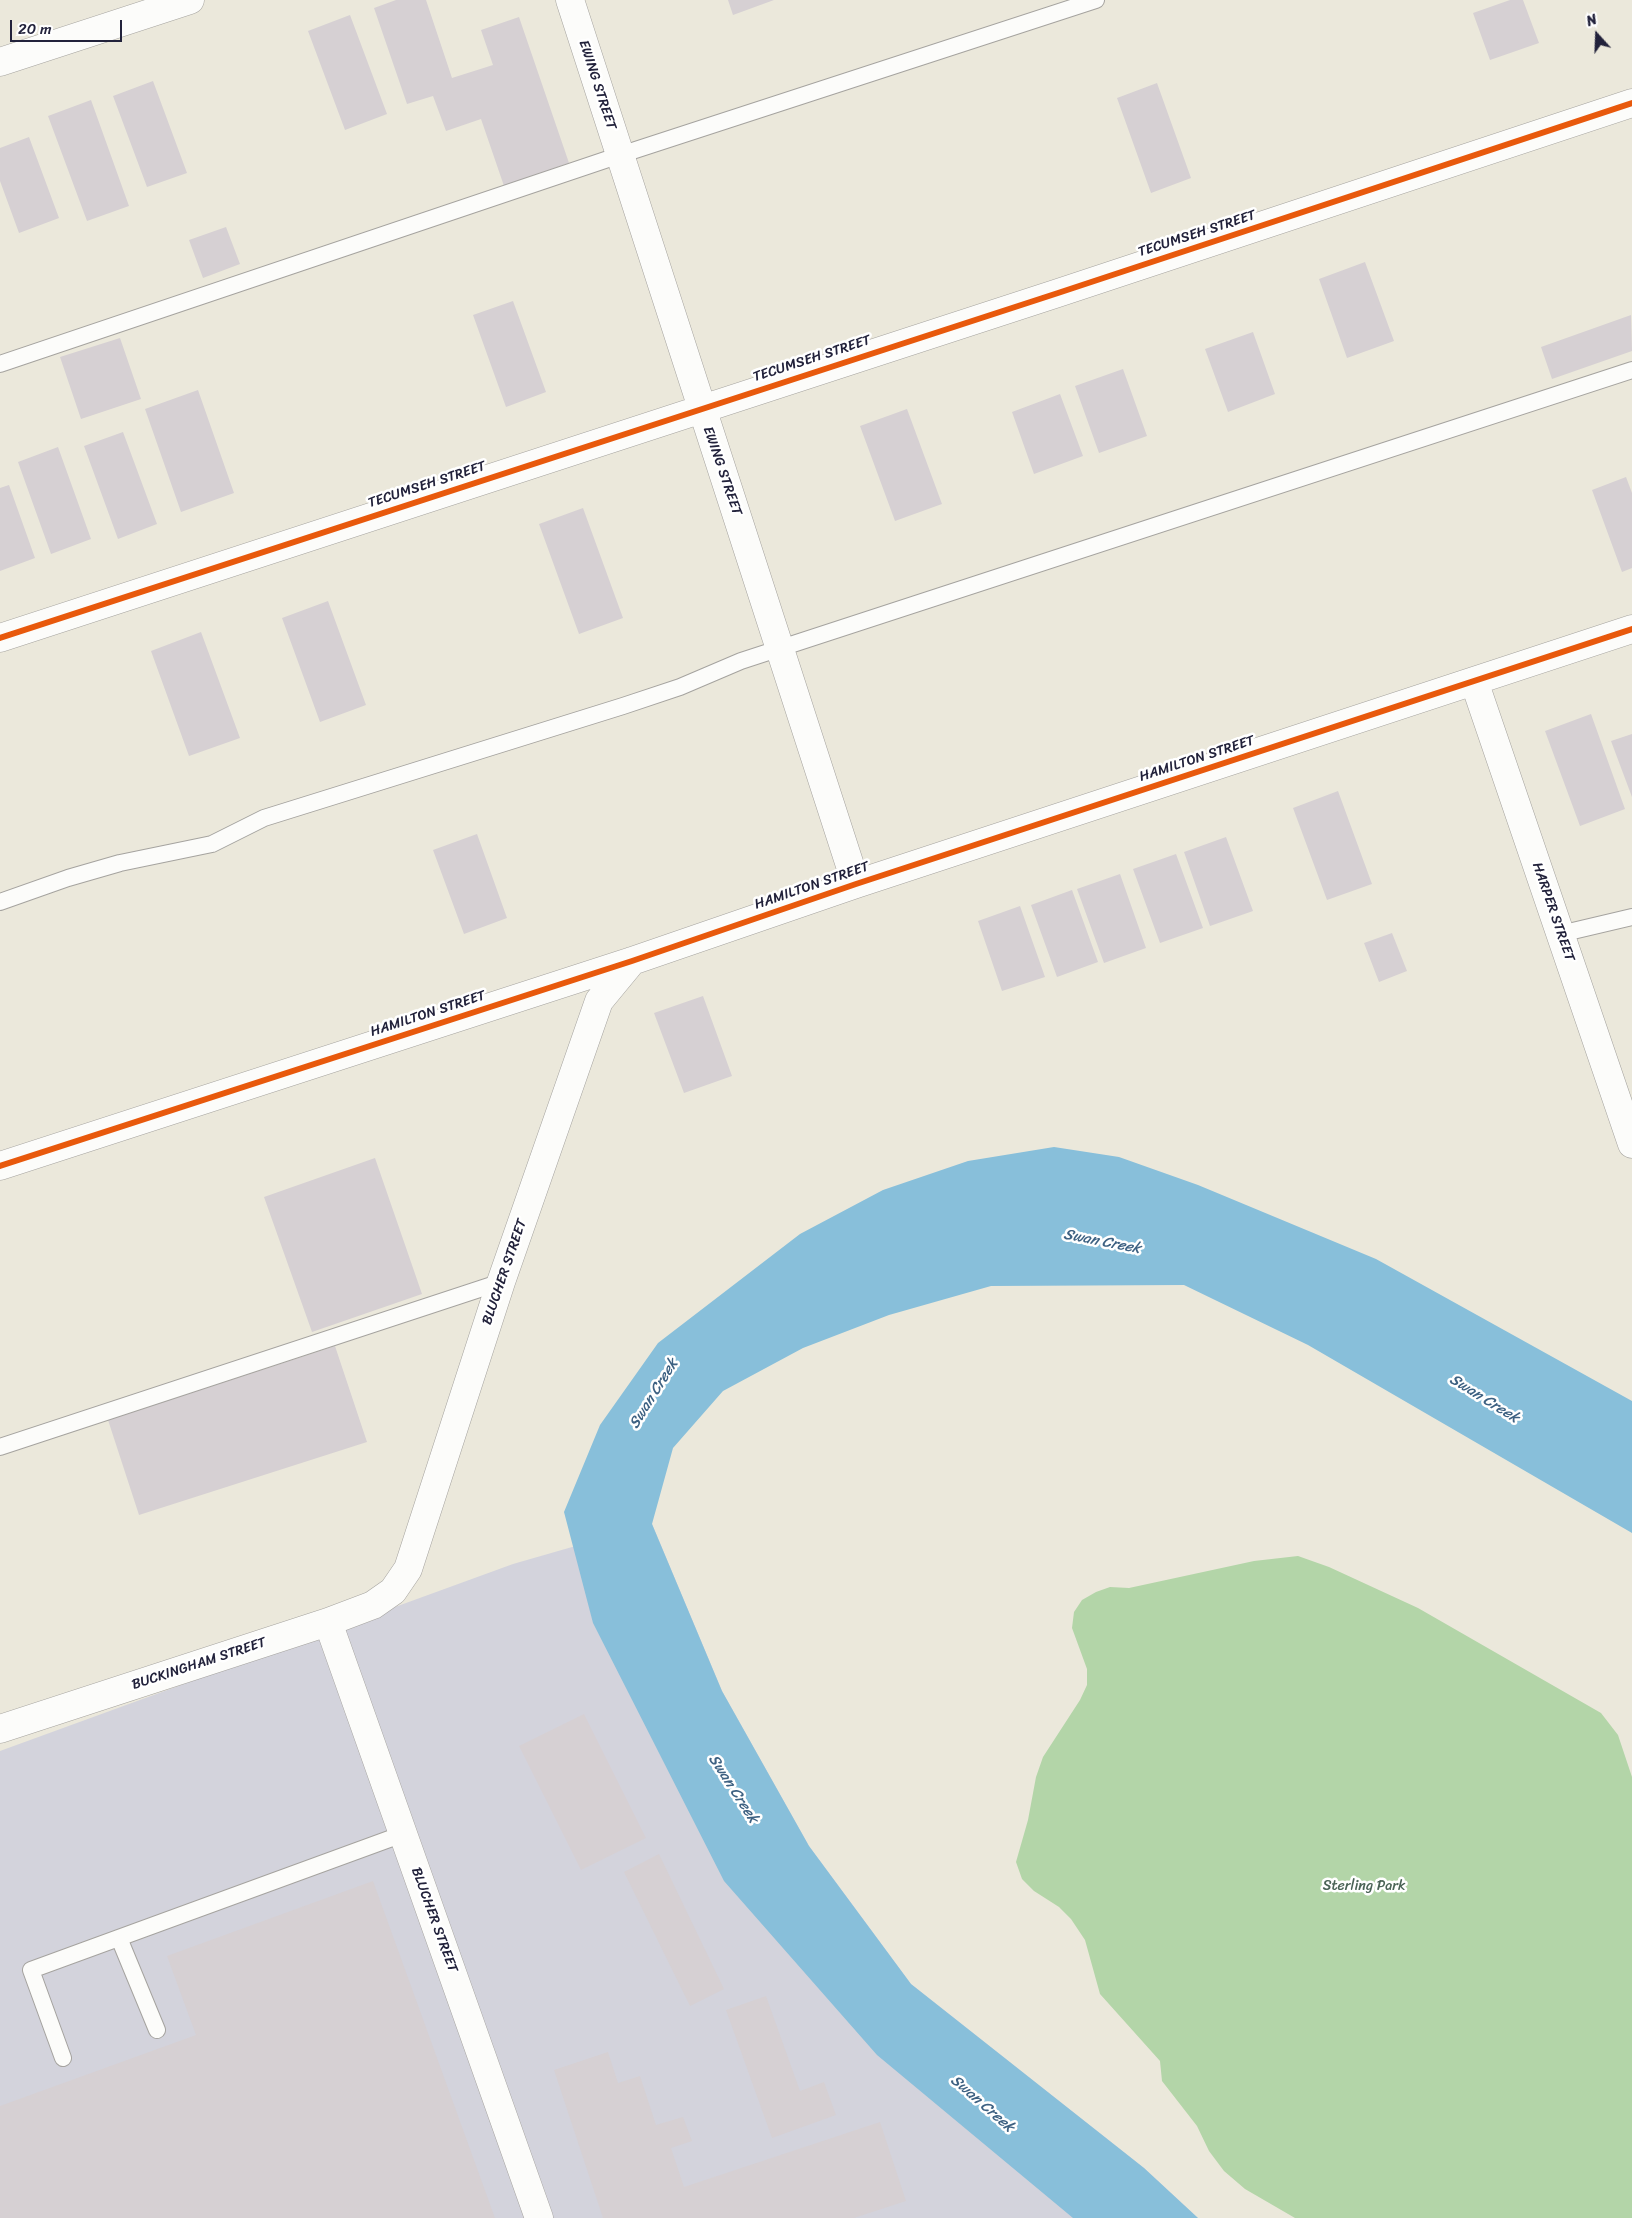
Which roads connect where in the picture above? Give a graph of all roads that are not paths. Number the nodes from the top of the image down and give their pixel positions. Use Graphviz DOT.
graph roads {
  1 [pos="190,0"];
  2 [pos="570,0"];
  3 [pos="1096,0"];
  4 [pos="0,62"];
  5 [pos="1632,103"];
  6 [pos="620,155"];
  7 [pos="0,364"];
  8 [pos="1632,370"];
  9 [pos="701,408"];
  10 [pos="1632,629"];
  11 [pos="0,638"];
  12 [pos="781,648"];
  13 [pos="1474,681"];
  14 [pos="856,884"];
  15 [pos="0,902"];
  16 [pos="1632,916"];
  17 [pos="1560,934"];
  18 [pos="632,961"];
  19 [pos="1632,1144"];
  20 [pos="0,1166"];
  21 [pos="501,1282"];
  22 [pos="0,1447"];
  23 [pos="393,1591"];
  24 [pos="328,1622"];
  25 [pos="0,1729"];
  26 [pos="403,1834"];
  27 [pos="120,1938"];
  28 [pos="156,2030"];
  29 [pos="63,2058"];
  30 [pos="539,2218"];
  1 -- 4 [label="street"];
  2 -- 6 [label="street, EWING STREET"];
  3 -- 6 [label="lane"];
  5 -- 9 [label="street, TECUMSEH STREET"];
  6 -- 7 [label="lane"];
  6 -- 9 [label="street, EWING STREET"];
  8 -- 12 [label="lane"];
  9 -- 11 [label="street, TECUMSEH STREET"];
  9 -- 12 [label="street, EWING STREET"];
  10 -- 13 [label="street, HAMILTON STREET"];
  12 -- 14 [label="street, EWING STREET"];
  12 -- 15 [label="lane"];
  13 -- 14 [label="street, HAMILTON STREET"];
  13 -- 17 [label="street, HARPER STREET"];
  14 -- 18 [label="street, HAMILTON STREET"];
  16 -- 17 [label="lane"];
  17 -- 19 [label="street, HARPER STREET"];
  18 -- 20 [label="street, HAMILTON STREET"];
  18 -- 21 [label="street, BLUCHER STREET"];
  21 -- 22 [label="lane"];
  21 -- 23 [label="street, BLUCHER STREET"];
  23 -- 24 [label="street, BUCKINGHAM STREET"];
  24 -- 25 [label="street, BUCKINGHAM STREET"];
  24 -- 26 [label="street, BLUCHER STREET"];
  26 -- 27 [label="lane"];
  26 -- 30 [label="street, BLUCHER STREET"];
  27 -- 28 [label="lane"];
  27 -- 29 [label="lane"];
}
